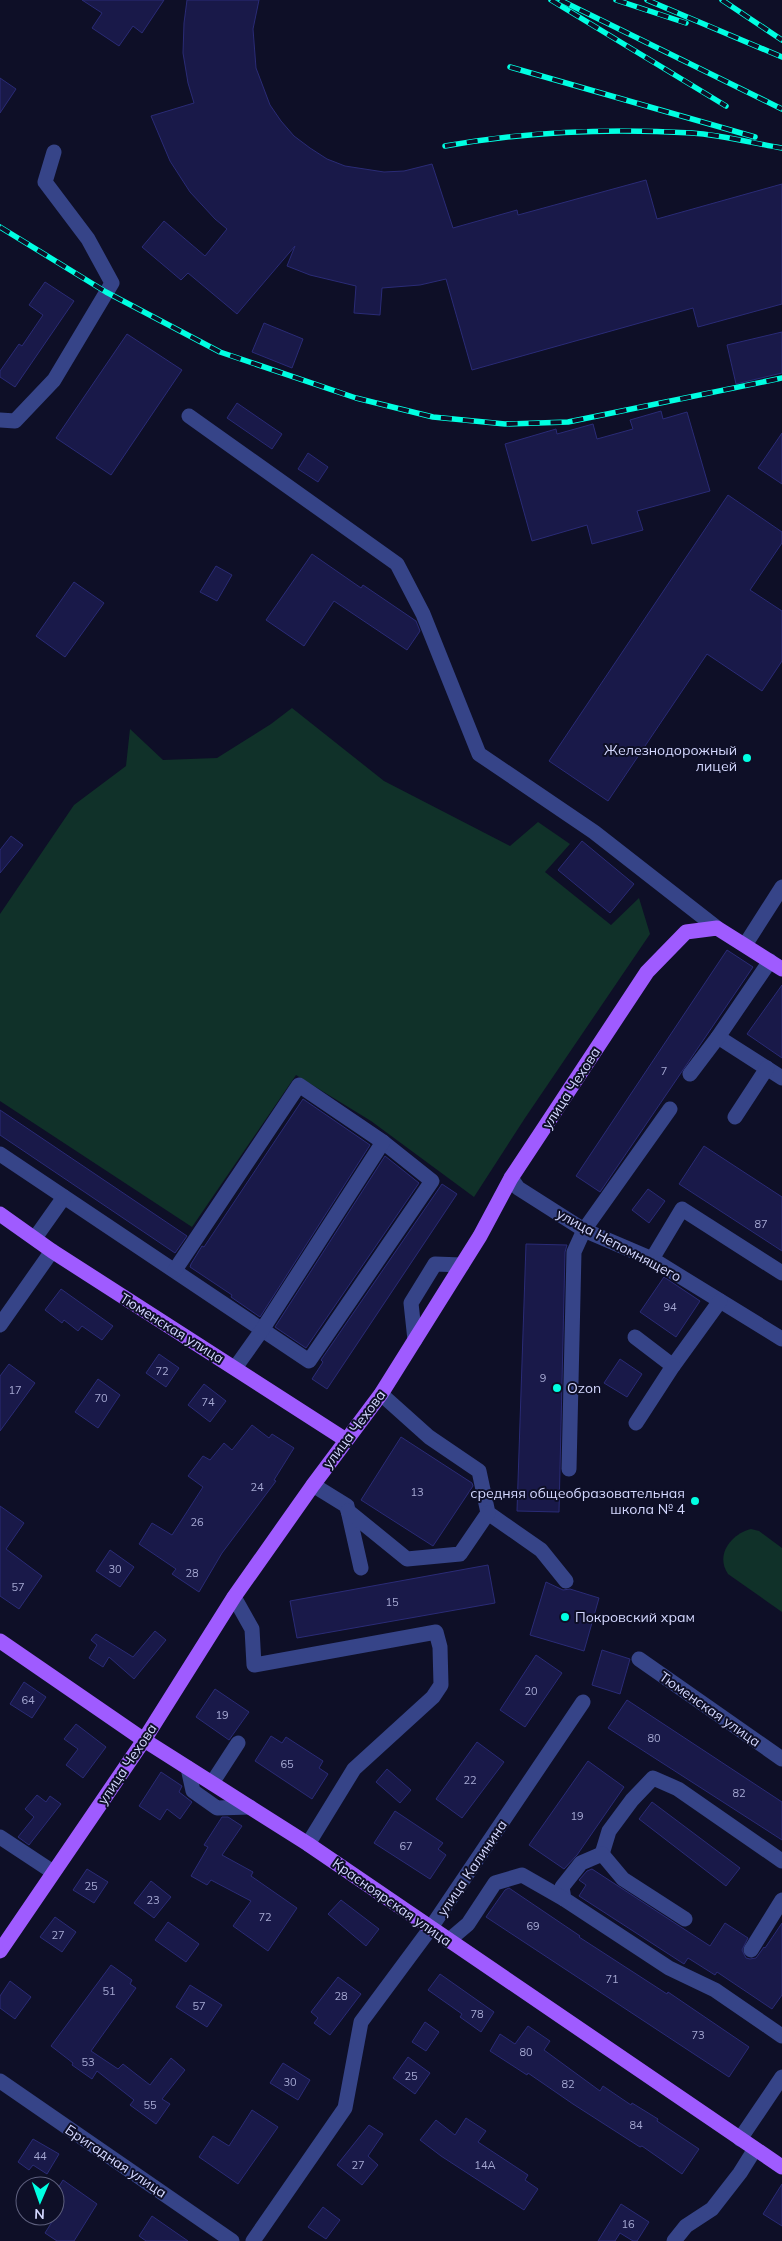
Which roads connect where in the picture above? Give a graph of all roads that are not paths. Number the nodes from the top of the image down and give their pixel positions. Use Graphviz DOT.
graph roads {
  1 [pos="54,152"];
  2 [pos="189,416"];
  3 [pos="0,420"];
  4 [pos="782,887"];
  5 [pos="717,928"];
  6 [pos="745,945"];
  7 [pos="776,965"];
  8 [pos="718,1037"];
  9 [pos="766,1068"];
  10 [pos="690,1074"];
  11 [pos="782,1078"];
  12 [pos="670,1109"];
  13 [pos="735,1117"];
  14 [pos="383,1142"];
  15 [pos="0,1154"];
  16 [pos="511,1178"];
  17 [pos="64,1197"];
  18 [pos="0,1214"];
  19 [pos="584,1230"];
  20 [pos="35,1238"];
  21 [pos="52,1251"];
  22 [pos="652,1259"];
  23 [pos="462,1265"];
  24 [pos="175,1270"];
  25 [pos="782,1274"];
  26 [pos="720,1301"];
  27 [pos="0,1325"];
  28 [pos="262,1330"];
  29 [pos="635,1337"];
  30 [pos="782,1338"];
  31 [pos="414,1340"];
  32 [pos="673,1366"];
  33 [pos="234,1368"];
  34 [pos="381,1394"];
  35 [pos="636,1423"];
  36 [pos="346,1440"];
  37 [pos="569,1469"];
  38 [pos="313,1485"];
  39 [pos="348,1511"];
  40 [pos="488,1513"];
  41 [pos="361,1568"];
  42 [pos="566,1581"];
  43 [pos="234,1598"];
  44 [pos="0,1640"];
  45 [pos="639,1659"];
  46 [pos="583,1702"];
  47 [pos="144,1740"];
  48 [pos="238,1743"];
  49 [pos="782,1759"];
  50 [pos="188,1768"];
  51 [pos="212,1783"];
  52 [pos="250,1807"];
  53 [pos="0,1837"];
  54 [pos="308,1844"];
  55 [pos="602,1854"];
  56 [pos="782,1861"];
  57 [pos="53,1872"];
  58 [pos="564,1899"];
  59 [pos="782,1900"];
  60 [pos="685,1919"];
  61 [pos="430,1929"];
  62 [pos="448,1941"];
  63 [pos="751,1950"];
  64 [pos="0,1951"];
  65 [pos="782,2036"];
  66 [pos="782,2077"];
  67 [pos="0,2081"];
  68 [pos="740,2138"];
  69 [pos="755,2149"];
  70 [pos="782,2168"];
  71 [pos="232,2241"];
  72 [pos="253,2241"];
  73 [pos="674,2241"];
  1 -- 3 [label="street"];
  2 -- 5 [label="street"];
  4 -- 6 [label="street"];
  5 -- 6 [label="main road"];
  5 -- 16 [label="main road, улица Чехова"];
  6 -- 7 [label="main road"];
  7 -- 8 [label="street"];
  8 -- 9 [label="street"];
  8 -- 10 [label="street"];
  9 -- 11 [label="street"];
  9 -- 13 [label="street"];
  12 -- 19 [label="street"];
  14 -- 24 [label="street"];
  14 -- 28 [label="street"];
  14 -- 28 [label="street"];
  15 -- 17 [label="street"];
  16 -- 19 [label="street, улица Непомнящего"];
  16 -- 23 [label="main road, улица Чехова"];
  17 -- 20 [label="street"];
  17 -- 24 [label="street"];
  18 -- 20 [label="main road, Тюменская улица"];
  19 -- 22 [label="street, улица Непомнящего"];
  19 -- 37 [label="street"];
  20 -- 21 [label="main road, Тюменская улица"];
  21 -- 27 [label="street"];
  21 -- 33 [label="main road, Тюменская улица"];
  22 -- 25 [label="street"];
  22 -- 26 [label="street, улица Непомнящего"];
  23 -- 31 [label="main road, улица Чехова"];
  23 -- 31 [label="street"];
  24 -- 28 [label="street"];
  26 -- 30 [label="street, улица Непомнящего"];
  26 -- 32 [label="street"];
  28 -- 33 [label="street"];
  29 -- 32 [label="street"];
  31 -- 34 [label="main road, улица Чехова"];
  32 -- 35 [label="street"];
  33 -- 36 [label="main road, Тюменская улица"];
  34 -- 36 [label="main road, улица Чехова"];
  34 -- 40 [label="street"];
  36 -- 38 [label="main road, улица Чехова"];
  38 -- 39 [label="street"];
  38 -- 43 [label="main road, улица Чехова"];
  39 -- 40 [label="street"];
  39 -- 41 [label="street"];
  40 -- 42 [label="street"];
  43 -- 47 [label="main road, улица Чехова"];
  43 -- 54 [label="street"];
  44 -- 47 [label="main road, Красноярская улица"];
  45 -- 49 [label="street, Тюменская улица"];
  46 -- 61 [label="street, улица Калинина"];
  47 -- 50 [label="main road, Красноярская улица"];
  47 -- 57 [label="main road, улица Чехова"];
  48 -- 51 [label="street"];
  50 -- 51 [label="main road, Красноярская улица"];
  50 -- 52 [label="street"];
  51 -- 52 [label="main road, Красноярская улица"];
  52 -- 54 [label="main road, Красноярская улица"];
  53 -- 57 [label="street"];
  54 -- 61 [label="main road, Красноярская улица"];
  55 -- 56 [label="street"];
  55 -- 58 [label="street"];
  55 -- 60 [label="street"];
  57 -- 64 [label="main road, улица Чехова"];
  58 -- 62 [label="street"];
  58 -- 65 [label="street"];
  59 -- 63 [label="street"];
  61 -- 62 [label="main road, Красноярская улица"];
  61 -- 72 [label="street, улица Калинина"];
  62 -- 68 [label="main road, Красноярская улица"];
  66 -- 68 [label="street"];
  67 -- 71 [label="street, Бригадная улица"];
  68 -- 69 [label="main road, Красноярская улица"];
  69 -- 70 [label="main road, Красноярская улица"];
  69 -- 73 [label="street"];
}
